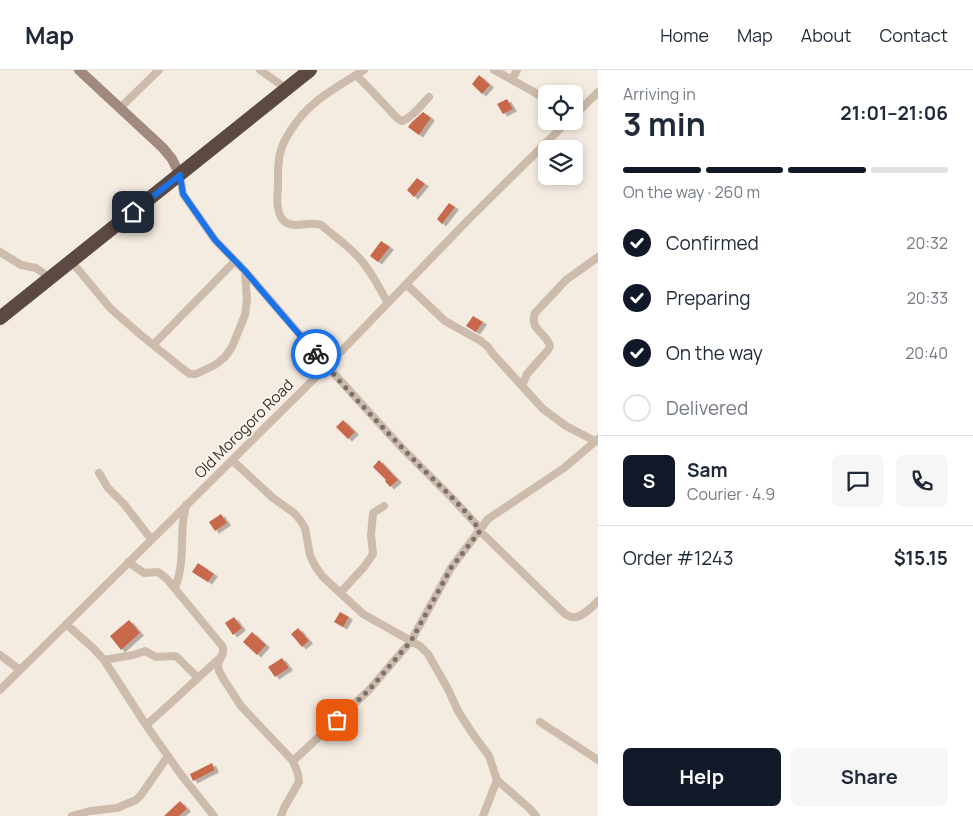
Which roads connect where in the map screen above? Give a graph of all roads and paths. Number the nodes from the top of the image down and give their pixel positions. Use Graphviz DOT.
graph roads {
  1 [pos="79,70"];
  2 [pos="159,70"];
  3 [pos="260,70"];
  4 [pos="310,70"];
  5 [pos="364,70"];
  6 [pos="494,70"];
  7 [pos="517,70"];
  8 [pos="356,75"];
  9 [pos="512,80"];
  10 [pos="287,88"];
  11 [pos="598,92"];
  12 [pos="538,95"];
  13 [pos="429,97"];
  14 [pos="583,107"];
  15 [pos="120,108"];
  16 [pos="559,130"];
  17 [pos="180,175"];
  18 [pos="0,252"];
  19 [pos="598,257"];
  20 [pos="71,261"];
  21 [pos="235,261"];
  22 [pos="245,271"];
  23 [pos="50,278"];
  24 [pos="406,284"];
  25 [pos="388,303"];
  26 [pos="0,318"];
  27 [pos="153,345"];
  28 [pos="327,366"];
  29 [pos="522,386"];
  30 [pos="596,440"];
  31 [pos="232,460"];
  32 [pos="99,473"];
  33 [pos="186,506"];
  34 [pos="384,506"];
  35 [pos="478,527"];
  36 [pos="151,539"];
  37 [pos="128,562"];
  38 [pos="175,588"];
  39 [pos="340,592"];
  40 [pos="598,601"];
  41 [pos="66,624"];
  42 [pos="411,641"];
  43 [pos="0,656"];
  44 [pos="220,658"];
  45 [pos="104,660"];
  46 [pos="20,670"];
  47 [pos="198,678"];
  48 [pos="0,690"];
  49 [pos="540,722"];
  50 [pos="146,726"];
  51 [pos="168,756"];
  52 [pos="293,760"];
  53 [pos="598,760"];
  54 [pos="498,780"];
  55 [pos="72,816"];
  56 [pos="214,816"];
  57 [pos="281,816"];
  58 [pos="483,816"];
  59 [pos="536,816"];
  1 -- 15 [label="street"];
  2 -- 15 [label="street"];
  3 -- 10 [label="street"];
  4 -- 10 [label="highway"];
  5 -- 8 [label="street"];
  6 -- 9 [label="street"];
  7 -- 9 [label="street"];
  8 -- 13 [label="street"];
  8 -- 25 [label="street"];
  9 -- 12 [label="street"];
  10 -- 17 [label="highway"];
  11 -- 14 [label="street"];
  15 -- 17 [label="street"];
  16 -- 24 [label="street, Old Morogoro Road"];
  17 -- 20 [label="highway"];
  17 -- 21 [label="street"];
  18 -- 23 [label="street"];
  19 -- 29 [label="street"];
  20 -- 23 [label="highway"];
  20 -- 27 [label="street"];
  21 -- 22 [label="street"];
  21 -- 27 [label="street"];
  22 -- 27 [label="street"];
  22 -- 28 [label="street"];
  23 -- 26 [label="highway"];
  24 -- 25 [label="street, Old Morogoro Road"];
  24 -- 29 [label="street"];
  25 -- 28 [label="street, Old Morogoro Road"];
  28 -- 31 [label="street, Old Morogoro Road"];
  28 -- 35 [label="street"];
  29 -- 30 [label="street"];
  30 -- 35 [label="street"];
  31 -- 33 [label="street, Old Morogoro Road"];
  31 -- 39 [label="street"];
  32 -- 36 [label="street"];
  33 -- 36 [label="street, Old Morogoro Road"];
  33 -- 38 [label="street"];
  34 -- 39 [label="street"];
  35 -- 40 [label="street"];
  35 -- 42 [label="street"];
  36 -- 37 [label="street, Old Morogoro Road"];
  37 -- 38 [label="street"];
  37 -- 41 [label="street, Old Morogoro Road"];
  38 -- 44 [label="street"];
  39 -- 42 [label="street"];
  41 -- 45 [label="street"];
  41 -- 46 [label="street, Old Morogoro Road"];
  42 -- 52 [label="street"];
  42 -- 54 [label="street"];
  43 -- 46 [label="street"];
  44 -- 47 [label="street"];
  44 -- 52 [label="street"];
  45 -- 47 [label="street"];
  45 -- 50 [label="street"];
  46 -- 48 [label="street, Old Morogoro Road"];
  47 -- 50 [label="street"];
  49 -- 53 [label="street"];
  50 -- 51 [label="street"];
  51 -- 55 [label="street"];
  51 -- 56 [label="street"];
  52 -- 57 [label="street"];
  54 -- 58 [label="street"];
  54 -- 59 [label="street"];
}
